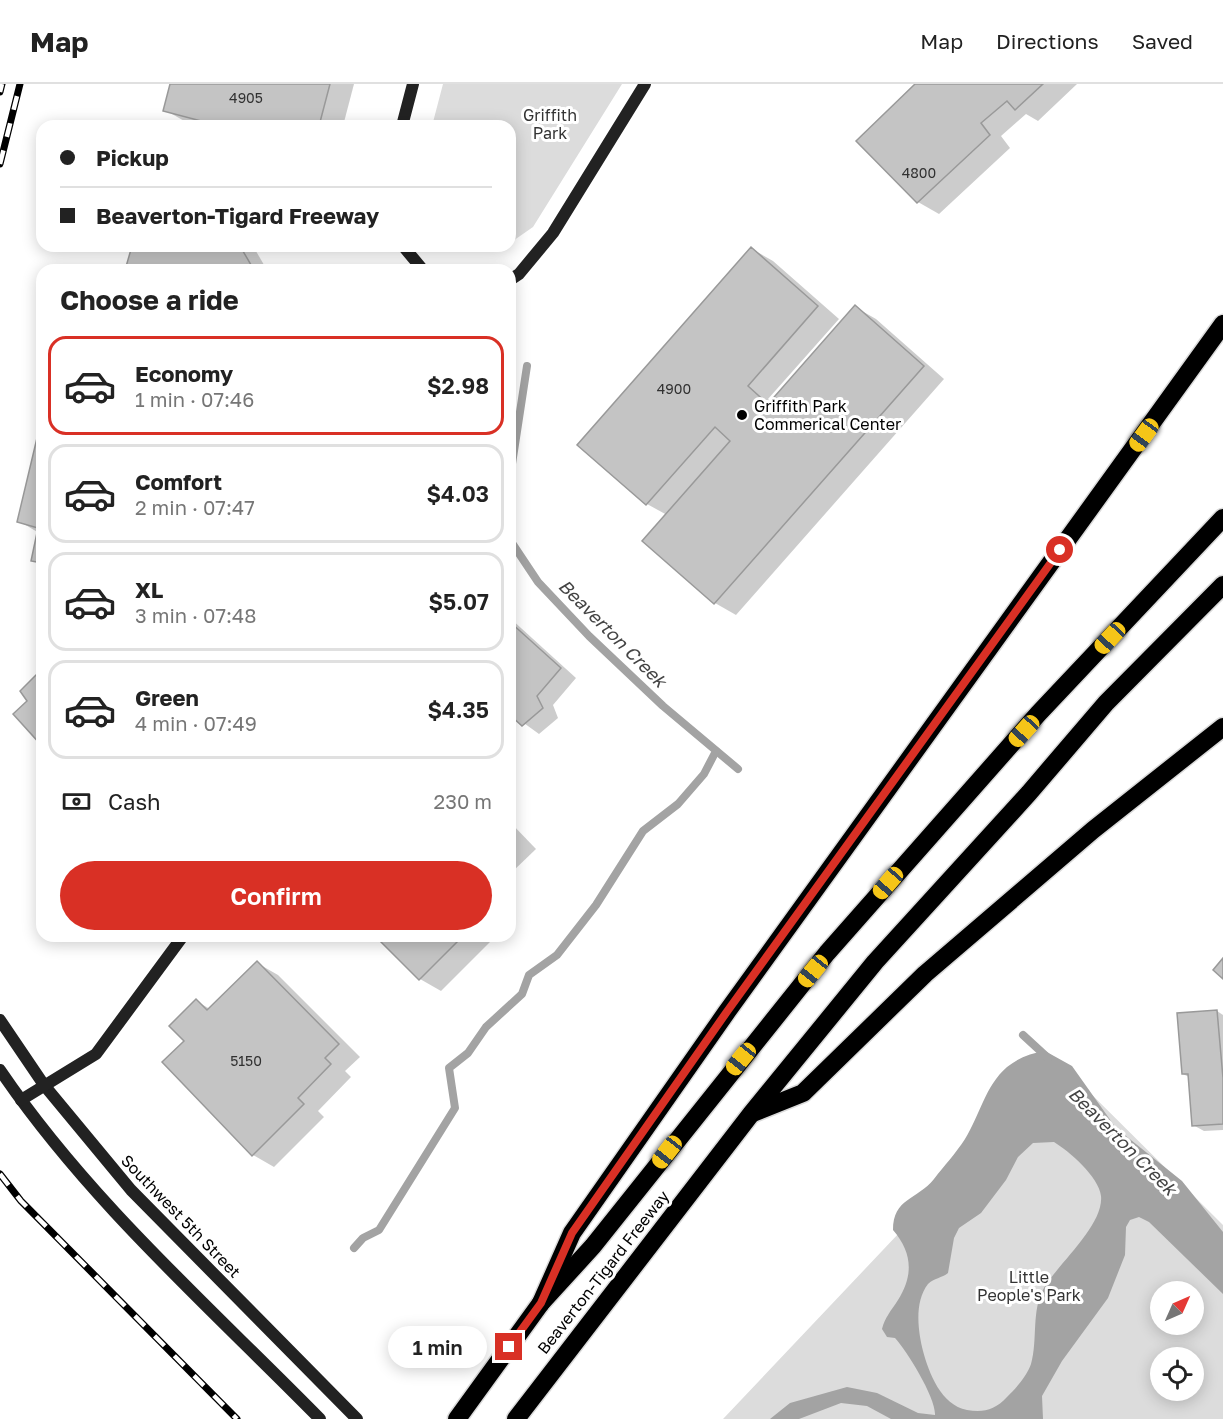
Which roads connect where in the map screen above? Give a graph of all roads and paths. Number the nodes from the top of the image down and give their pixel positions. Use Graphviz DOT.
graph roads {
  1 [pos="413,84"];
  2 [pos="645,84"];
  3 [pos="404,120"];
  4 [pos="408,252"];
  5 [pos="418,264"];
  6 [pos="516,276"];
  7 [pos="1223,324"];
  8 [pos="1223,519"];
  9 [pos="1223,585"];
  10 [pos="1223,727"];
  11 [pos="179,942"];
  12 [pos="0,1020"];
  13 [pos="0,1070"];
  14 [pos="44,1085"];
  15 [pos="21,1100"];
  16 [pos="751,1114"];
  17 [pos="541,1303"];
  18 [pos="320,1419"];
  19 [pos="357,1419"];
  20 [pos="457,1419"];
  21 [pos="516,1419"];
  1 -- 3 [label="street"];
  2 -- 6 [label="street"];
  4 -- 5 [label="street"];
  7 -- 17 [label="highway"];
  8 -- 17 [label="highway, Beaverton-Tigard Freeway"];
  9 -- 16 [label="highway, Beaverton-Tigard Freeway"];
  10 -- 16 [label="highway"];
  11 -- 14 [label="street"];
  12 -- 14 [label="street, Southwest 5th Street"];
  13 -- 15 [label="street"];
  14 -- 15 [label="street"];
  14 -- 19 [label="street, Southwest 5th Street"];
  15 -- 18 [label="street"];
  16 -- 21 [label="highway, Beaverton-Tigard Freeway"];
  17 -- 20 [label="highway, Beaverton-Tigard Freeway"];
}
